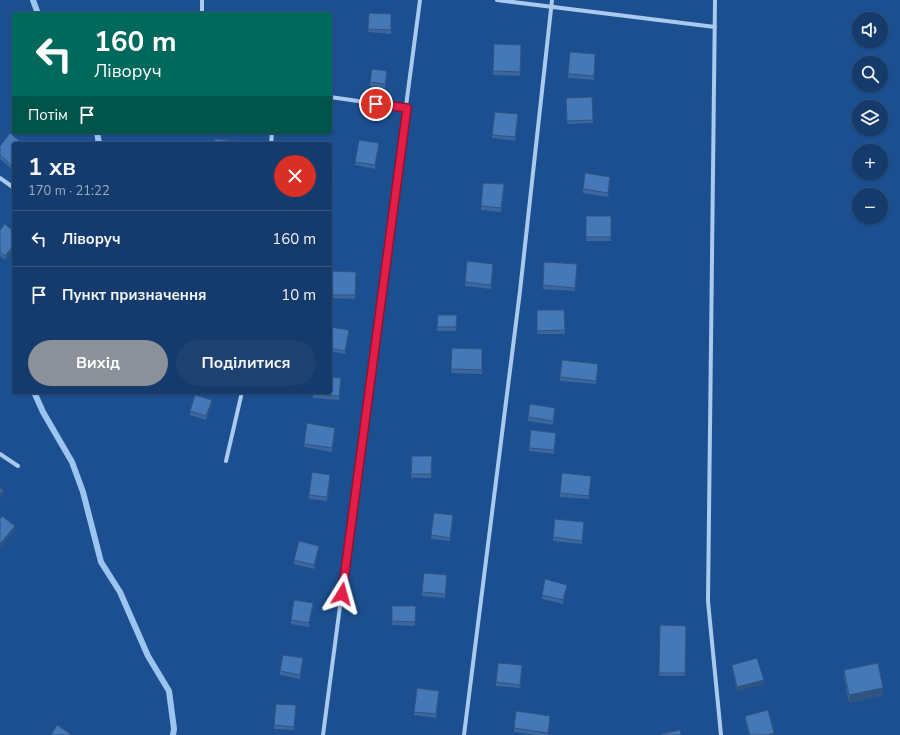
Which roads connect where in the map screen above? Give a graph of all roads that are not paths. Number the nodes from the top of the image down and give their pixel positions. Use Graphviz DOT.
graph roads {
  1 [pos="202,0"];
  2 [pos="420,0"];
  3 [pos="497,0"];
  4 [pos="552,0"];
  5 [pos="715,0"];
  6 [pos="551,6"];
  7 [pos="202,12"];
  8 [pos="715,27"];
  9 [pos="332,97"];
  10 [pos="407,108"];
  11 [pos="0,178"];
  12 [pos="12,187"];
  13 [pos="242,394"];
  14 [pos="0,454"];
  15 [pos="226,461"];
  16 [pos="18,466"];
  17 [pos="323,735"];
  18 [pos="464,735"];
  19 [pos="721,735"];
  1 -- 7 [label="street"];
  2 -- 10 [label="street"];
  3 -- 6 [label="street"];
  4 -- 6 [label="street"];
  5 -- 8 [label="street"];
  6 -- 8 [label="street"];
  6 -- 18 [label="street"];
  8 -- 19 [label="street"];
  9 -- 10 [label="street"];
  10 -- 17 [label="street"];
  11 -- 12 [label="street"];
  13 -- 15 [label="street"];
  14 -- 16 [label="street"];
}
